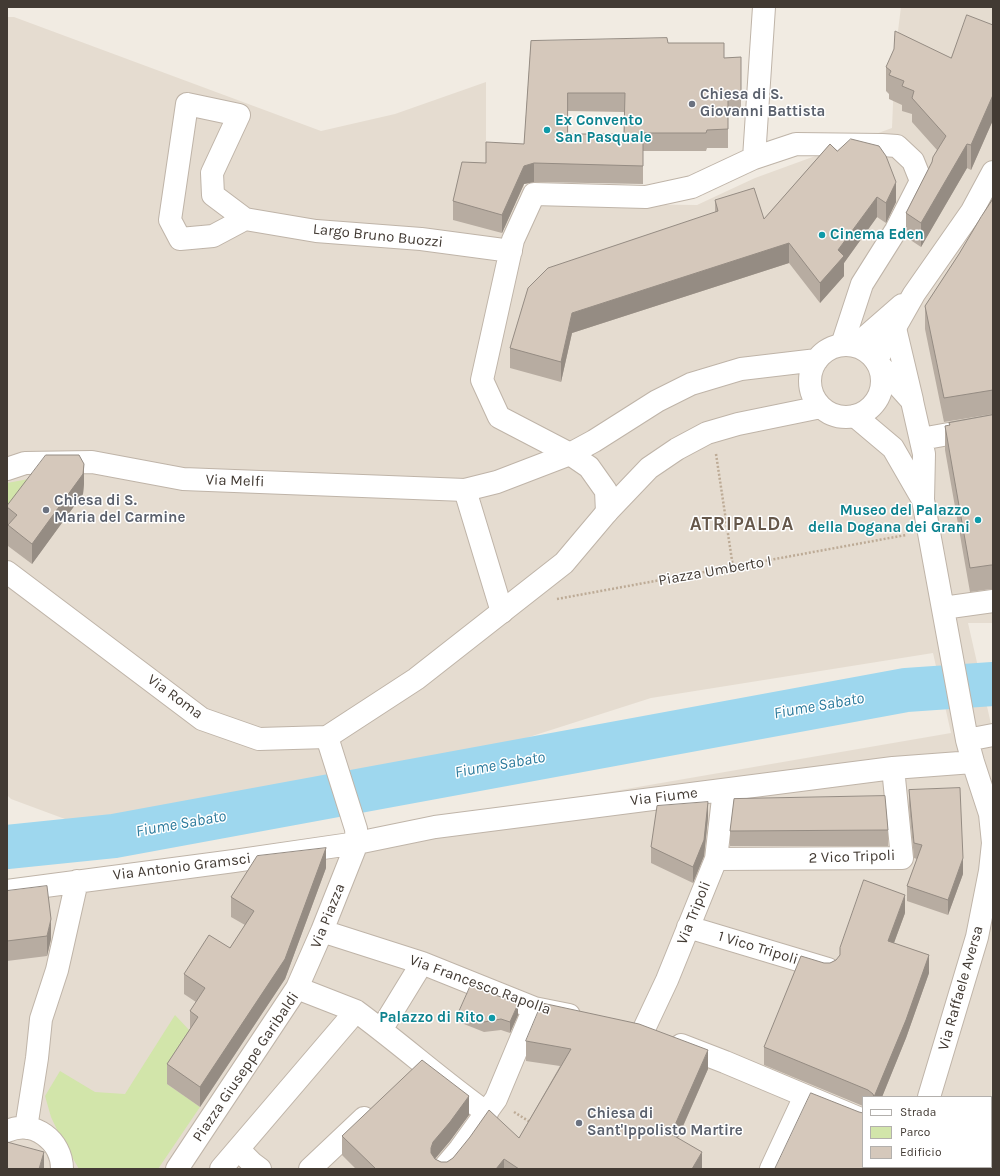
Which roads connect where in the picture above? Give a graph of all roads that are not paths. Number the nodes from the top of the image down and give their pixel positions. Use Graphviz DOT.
graph roads {
  1 [pos="764,7"];
  2 [pos="754,158"];
  3 [pos="993,172"];
  4 [pos="245,219"];
  5 [pos="511,251"];
  6 [pos="914,294"];
  7 [pos="895,328"];
  8 [pos="849,346"];
  9 [pos="816,360"];
  10 [pos="876,361"];
  11 [pos="912,401"];
  12 [pos="821,407"];
  13 [pos="855,416"];
  14 [pos="993,426"];
  15 [pos="921,439"];
  16 [pos="570,454"];
  17 [pos="7,469"];
  18 [pos="465,490"];
  19 [pos="923,500"];
  20 [pos="607,512"];
  21 [pos="7,572"];
  22 [pos="993,601"];
  23 [pos="502,612"];
  24 [pos="944,617"];
  25 [pos="966,734"];
  26 [pos="993,735"];
  27 [pos="327,737"];
  28 [pos="973,762"];
  29 [pos="893,768"];
  30 [pos="724,790"];
  31 [pos="356,836"];
  32 [pos="716,859"];
  33 [pos="77,881"];
  34 [pos="7,891"];
  35 [pos="688,927"];
  36 [pos="322,932"];
  37 [pos="422,963"];
  38 [pos="828,969"];
  39 [pos="297,988"];
  40 [pos="534,1008"];
  41 [pos="356,1011"];
  42 [pos="588,1020"];
  43 [pos="381,1030"];
  44 [pos="805,1096"];
  45 [pos="929,1096"];
  46 [pos="376,1105"];
  47 [pos="487,1113"];
  48 [pos="862,1120"];
  49 [pos="16,1129"];
  50 [pos="238,1149"];
  51 [pos="62,1169"];
  52 [pos="177,1169"];
  53 [pos="221,1169"];
  54 [pos="260,1169"];
  55 [pos="310,1169"];
  56 [pos="443,1169"];
  57 [pos="771,1169"];
  1 -- 2 [label="street"];
  2 -- 5 [label="street"];
  2 -- 8 [label="street"];
  3 -- 6 [label="street"];
  4 -- 4 [label="street, Largo Bruno Buozzi"];
  4 -- 5 [label="street, Largo Bruno Buozzi"];
  5 -- 16 [label="street"];
  6 -- 7 [label="street"];
  6 -- 8 [label="street"];
  7 -- 10 [label="street"];
  7 -- 11 [label="street"];
  8 -- 9 [label="street"];
  8 -- 10 [label="street"];
  9 -- 12 [label="street"];
  9 -- 16 [label="street"];
  10 -- 11 [label="street"];
  10 -- 13 [label="street"];
  11 -- 15 [label="street"];
  12 -- 13 [label="street"];
  12 -- 20 [label="street"];
  13 -- 19 [label="street"];
  14 -- 15 [label="street"];
  15 -- 19 [label="street"];
  16 -- 18 [label="street"];
  16 -- 20 [label="street"];
  17 -- 18 [label="street, Via Melfi"];
  18 -- 23 [label="street"];
  19 -- 24 [label="street"];
  20 -- 23 [label="street"];
  21 -- 27 [label="street, Via Roma"];
  22 -- 24 [label="street"];
  23 -- 27 [label="street"];
  24 -- 25 [label="street"];
  25 -- 26 [label="street"];
  25 -- 28 [label="street"];
  27 -- 31 [label="street"];
  28 -- 29 [label="street, Via Fiume"];
  28 -- 45 [label="street, Via Raffaele Aversa"];
  29 -- 30 [label="street, Via Fiume"];
  29 -- 32 [label="street, 2 Vico Tripoli"];
  30 -- 31 [label="street, Via Fiume"];
  30 -- 32 [label="street, Via Tripoli"];
  31 -- 33 [label="street, Via Antonio Gramsci"];
  31 -- 36 [label="street, Via Piazza"];
  32 -- 35 [label="street, Via Tripoli"];
  33 -- 34 [label="street, Via Antonio Gramsci"];
  33 -- 49 [label="street"];
  35 -- 38 [label="street, 1 Vico Tripoli"];
  35 -- 44 [label="street, Via Tripoli"];
  36 -- 37 [label="street, Via Francesco Rapolla"];
  36 -- 39 [label="street, Via Piazza"];
  37 -- 40 [label="street, Via Francesco Rapolla"];
  37 -- 43 [label="street"];
  39 -- 41 [label="street, Piazza Giuseppe Garibaldi"];
  39 -- 52 [label="street, Piazza Giuseppe Garibaldi"];
  40 -- 42 [label="street, Via Francesco Rapolla"];
  40 -- 47 [label="street"];
  41 -- 43 [label="street, Piazza Giuseppe Garibaldi"];
  41 -- 50 [label="street"];
  43 -- 47 [label="street, Piazza Giuseppe Garibaldi"];
  44 -- 48 [label="street"];
  44 -- 57 [label="street"];
  46 -- 55 [label="street"];
  47 -- 56 [label="street"];
  49 -- 51 [label="street"];
  50 -- 53 [label="street"];
  50 -- 54 [label="street"];
}
